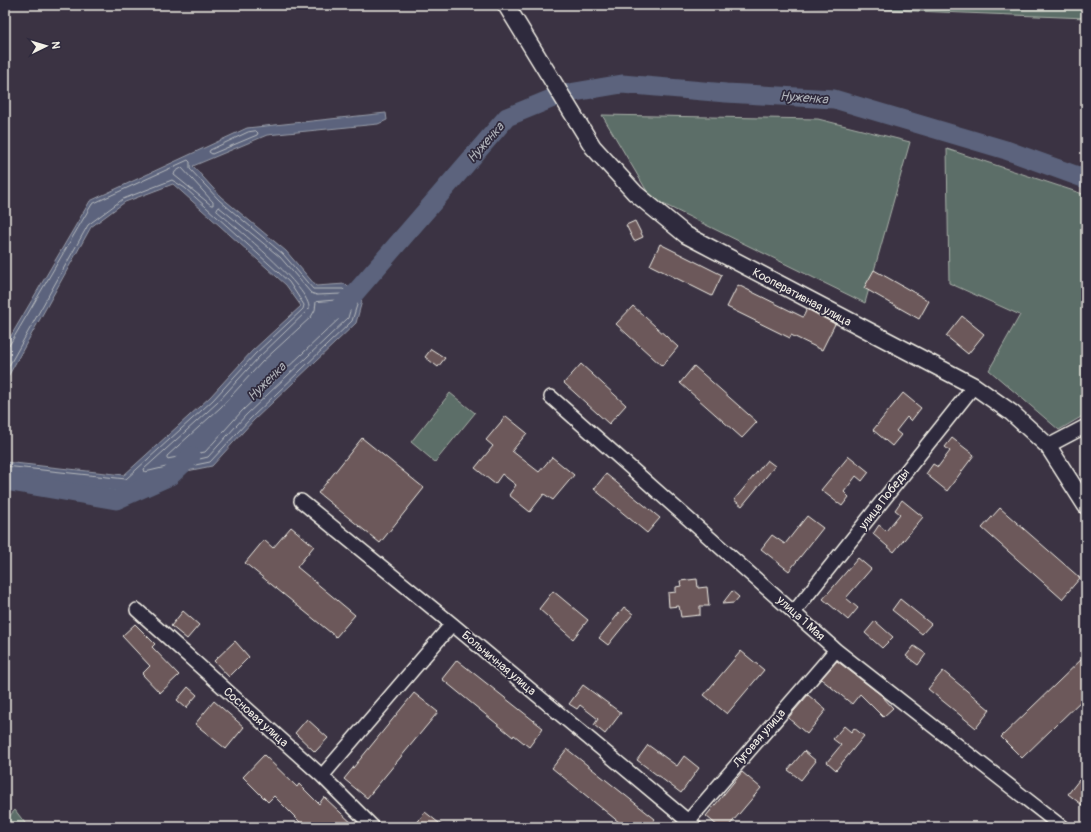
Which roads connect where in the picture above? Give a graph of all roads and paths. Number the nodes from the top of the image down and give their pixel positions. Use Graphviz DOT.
graph roads {
  1 [pos="506,5"];
  2 [pos="974,386"];
  3 [pos="551,397"];
  4 [pos="1086,426"];
  5 [pos="1048,446"];
  6 [pos="301,501"];
  7 [pos="1086,506"];
  8 [pos="137,610"];
  9 [pos="794,612"];
  10 [pos="452,624"];
  11 [pos="836,650"];
  12 [pos="322,776"];
  13 [pos="689,825"];
  14 [pos="373,827"];
  15 [pos="1062,827"];
  1 -- 2 [label="street, Кооперативная улица"];
  2 -- 5 [label="street, Кооперативная улица"];
  2 -- 9 [label="street, улица Победы"];
  3 -- 9 [label="street, улица 1 Мая"];
  4 -- 5 [label="street"];
  5 -- 7 [label="street, Кооперативная улица"];
  6 -- 10 [label="street, Больничная улица"];
  8 -- 12 [label="street, Сосновая улица"];
  9 -- 11 [label="street, улица 1 Мая"];
  10 -- 12 [label="street"];
  10 -- 13 [label="street, Больничная улица"];
  11 -- 13 [label="street, Луговая улица"];
  11 -- 15 [label="street, улица 1 Мая"];
  12 -- 14 [label="street, Сосновая улица"];
}
